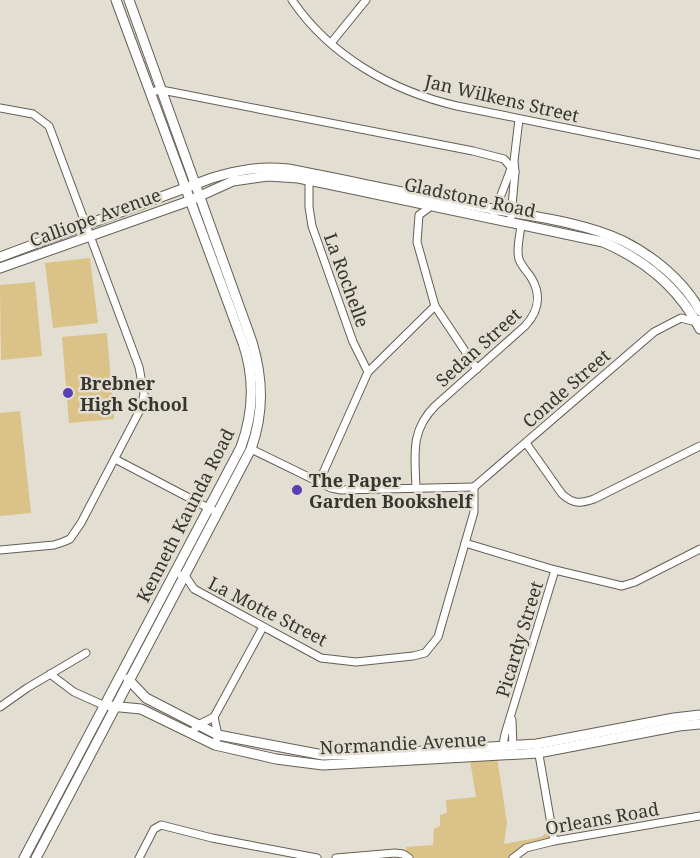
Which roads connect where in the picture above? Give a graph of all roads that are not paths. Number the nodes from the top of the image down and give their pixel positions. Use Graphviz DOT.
graph roads {
  1 [pos="116,0"];
  2 [pos="129,0"];
  3 [pos="292,0"];
  4 [pos="366,0"];
  5 [pos="331,43"];
  6 [pos="161,90"];
  7 [pos="150,92"];
  8 [pos="0,108"];
  9 [pos="519,119"];
  10 [pos="700,155"];
  11 [pos="513,167"];
  12 [pos="309,177"];
  13 [pos="329,180"];
  14 [pos="196,184"];
  15 [pos="185,189"];
  16 [pos="310,195"];
  17 [pos="200,196"];
  18 [pos="414,198"];
  19 [pos="189,201"];
  20 [pos="431,202"];
  21 [pos="493,214"];
  22 [pos="419,215"];
  23 [pos="511,218"];
  24 [pos="532,222"];
  25 [pos="85,225"];
  26 [pos="521,225"];
  27 [pos="90,235"];
  28 [pos="1,254"];
  29 [pos="3,267"];
  30 [pos="435,306"];
  31 [pos="694,306"];
  32 [pos="237,313"];
  33 [pos="681,318"];
  34 [pos="699,323"];
  35 [pos="477,369"];
  36 [pos="368,372"];
  37 [pos="526,443"];
  38 [pos="700,446"];
  39 [pos="251,449"];
  40 [pos="115,459"];
  41 [pos="319,482"];
  42 [pos="474,487"];
  43 [pos="416,488"];
  44 [pos="208,508"];
  45 [pos="218,513"];
  46 [pos="465,543"];
  47 [pos="700,549"];
  48 [pos="0,550"];
  49 [pos="555,570"];
  50 [pos="175,572"];
  51 [pos="186,577"];
  52 [pos="168,584"];
  53 [pos="179,589"];
  54 [pos="194,590"];
  55 [pos="152,617"];
  56 [pos="162,622"];
  57 [pos="263,627"];
  58 [pos="86,653"];
  59 [pos="50,674"];
  60 [pos="120,675"];
  61 [pos="130,680"];
  62 [pos="103,705"];
  63 [pos="0,707"];
  64 [pos="115,707"];
  65 [pos="700,715"];
  66 [pos="214,717"];
  67 [pos="512,717"];
  68 [pos="700,724"];
  69 [pos="198,725"];
  70 [pos="191,734"];
  71 [pos="217,740"];
  72 [pos="538,748"];
  73 [pos="502,751"];
  74 [pos="513,751"];
  75 [pos="302,752"];
  76 [pos="301,762"];
  77 [pos="700,816"];
  78 [pos="554,841"];
  79 [pos="27,857"];
  80 [pos="36,858"];
  81 [pos="139,858"];
  82 [pos="317,858"];
  83 [pos="336,858"];
  84 [pos="409,858"];
  85 [pos="513,858"];
  1 -- 7 [label="street, Kenneth Kaunda Road"];
  2 -- 6 [label="street, Kenneth Kaunda Road"];
  3 -- 5 [label="street, Jan Wilkens Street"];
  4 -- 5 [label="street"];
  5 -- 9 [label="street, Jan Wilkens Street"];
  6 -- 7 [label="street"];
  6 -- 11 [label="street"];
  6 -- 14 [label="street, Kenneth Kaunda Road"];
  7 -- 15 [label="street, Kenneth Kaunda Road"];
  8 -- 25 [label="street"];
  9 -- 10 [label="street, Jan Wilkens Street"];
  9 -- 11 [label="street"];
  11 -- 21 [label="street"];
  11 -- 23 [label="street"];
  12 -- 13 [label="street, Gladstone Road"];
  12 -- 14 [label="street, Gladstone Road"];
  12 -- 16 [label="street, La Rochelle"];
  12 -- 17 [label="street, Gladstone Road"];
  13 -- 16 [label="street"];
  13 -- 18 [label="street, Gladstone Road"];
  14 -- 15 [label="street, Calliope Avenue"];
  14 -- 17 [label="street, Kenneth Kaunda Road"];
  15 -- 19 [label="street, Kenneth Kaunda Road"];
  15 -- 25 [label="street, Calliope Avenue"];
  16 -- 36 [label="street, La Rochelle"];
  17 -- 19 [label="street, Calliope Avenue"];
  17 -- 32 [label="street, Kenneth Kaunda Road"];
  18 -- 20 [label="street, Gladstone Road"];
  18 -- 22 [label="street"];
  19 -- 27 [label="street, Calliope Avenue"];
  19 -- 32 [label="street, Kenneth Kaunda Road"];
  20 -- 21 [label="street, Gladstone Road"];
  20 -- 22 [label="street"];
  21 -- 23 [label="street, Gladstone Road"];
  22 -- 30 [label="street"];
  23 -- 24 [label="street, Gladstone Road"];
  23 -- 26 [label="street, Gladstone Road"];
  24 -- 26 [label="street, Gladstone Road"];
  24 -- 31 [label="street, Gladstone Road"];
  25 -- 27 [label="street"];
  25 -- 28 [label="street, Calliope Avenue"];
  26 -- 35 [label="street, Sedan Street"];
  27 -- 29 [label="street, Calliope Avenue"];
  27 -- 40 [label="street"];
  28 -- 29 [label="street"];
  30 -- 35 [label="street"];
  30 -- 36 [label="street"];
  31 -- 33 [label="street"];
  31 -- 34 [label="street, Gladstone Road"];
  32 -- 39 [label="street, Kenneth Kaunda Road"];
  32 -- 44 [label="street, Kenneth Kaunda Road"];
  33 -- 34 [label="street"];
  33 -- 37 [label="street, Conde Street"];
  35 -- 43 [label="street, Sedan Street"];
  36 -- 41 [label="street"];
  37 -- 38 [label="street"];
  37 -- 42 [label="street, Conde Street"];
  39 -- 41 [label="street"];
  39 -- 45 [label="street, Kenneth Kaunda Road"];
  40 -- 44 [label="street"];
  40 -- 48 [label="street"];
  41 -- 43 [label="street"];
  42 -- 43 [label="street"];
  42 -- 46 [label="street, La Motte Street"];
  44 -- 45 [label="street"];
  44 -- 50 [label="street, Kenneth Kaunda Road"];
  45 -- 51 [label="street, Kenneth Kaunda Road"];
  46 -- 49 [label="street"];
  46 -- 57 [label="street, La Motte Street"];
  47 -- 49 [label="street"];
  49 -- 67 [label="street, Picardy Street"];
  50 -- 51 [label="street, La Motte Street"];
  50 -- 52 [label="street, Kenneth Kaunda Road"];
  51 -- 53 [label="street, Kenneth Kaunda Road"];
  51 -- 54 [label="street, La Motte Street"];
  52 -- 53 [label="street, La Motte Street"];
  52 -- 55 [label="street, Kenneth Kaunda Road"];
  53 -- 54 [label="street, La Motte Street"];
  53 -- 56 [label="street, Kenneth Kaunda Road"];
  54 -- 57 [label="street, La Motte Street"];
  55 -- 56 [label="street"];
  55 -- 60 [label="street, Kenneth Kaunda Road"];
  56 -- 61 [label="street, Kenneth Kaunda Road"];
  57 -- 66 [label="street"];
  58 -- 59 [label="street"];
  59 -- 62 [label="street"];
  59 -- 63 [label="street"];
  60 -- 61 [label="street, Normandie Avenue"];
  60 -- 62 [label="street, Kenneth Kaunda Road"];
  61 -- 64 [label="street, Kenneth Kaunda Road"];
  61 -- 69 [label="street, Normandie Avenue"];
  62 -- 64 [label="street, Normandie Avenue"];
  62 -- 79 [label="street, Kenneth Kaunda Road"];
  64 -- 70 [label="street, Normandie Avenue"];
  64 -- 80 [label="street, Kenneth Kaunda Road"];
  65 -- 72 [label="street, Normandie Avenue"];
  66 -- 69 [label="street"];
  66 -- 71 [label="street"];
  67 -- 73 [label="street, Picardy Street"];
  67 -- 74 [label="street, Picardy Street"];
  68 -- 72 [label="street, Normandie Avenue"];
  69 -- 70 [label="street"];
  69 -- 71 [label="street, Normandie Avenue"];
  70 -- 71 [label="street, Normandie Avenue"];
  71 -- 75 [label="street, Normandie Avenue"];
  71 -- 76 [label="street, Normandie Avenue"];
  72 -- 74 [label="street, Normandie Avenue"];
  72 -- 78 [label="street"];
  73 -- 74 [label="street, Normandie Avenue"];
  73 -- 75 [label="street, Normandie Avenue"];
  73 -- 76 [label="street, Normandie Avenue"];
  75 -- 76 [label="street"];
  77 -- 78 [label="street, Orleans Road"];
  78 -- 85 [label="street, Orleans Road"];
  81 -- 82 [label="street"];
  83 -- 84 [label="street"];
}
